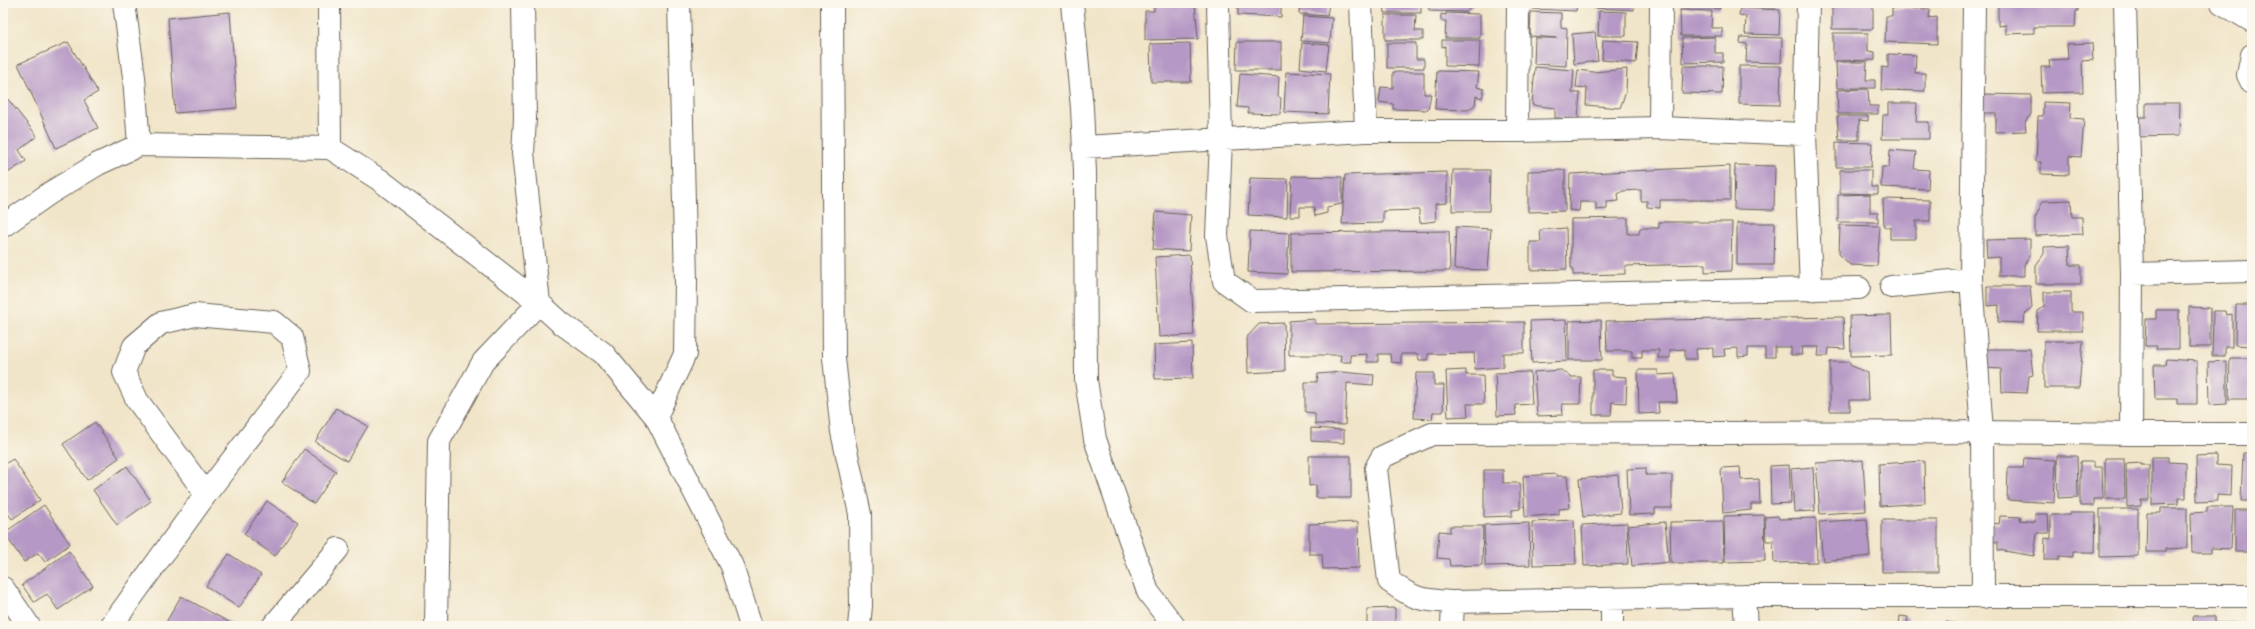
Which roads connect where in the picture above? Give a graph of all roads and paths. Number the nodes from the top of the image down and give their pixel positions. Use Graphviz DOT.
graph roads {
  1 [pos="124,3"];
  2 [pos="329,3"];
  3 [pos="523,3"];
  4 [pos="680,3"];
  5 [pos="832,3"];
  6 [pos="1072,3"];
  7 [pos="1218,3"];
  8 [pos="1361,3"];
  9 [pos="1518,3"];
  10 [pos="1661,3"];
  11 [pos="1808,3"];
  12 [pos="1974,3"];
  13 [pos="2125,3"];
  14 [pos="2222,3"];
  15 [pos="2252,21"];
  16 [pos="2252,55"];
  17 [pos="2252,83"];
  18 [pos="1660,128"];
  19 [pos="1366,131"];
  20 [pos="1517,131"];
  21 [pos="1805,134"];
  22 [pos="1222,140"];
  23 [pos="139,145"];
  24 [pos="1084,147"];
  25 [pos="330,148"];
  26 [pos="3,226"];
  27 [pos="2252,271"];
  28 [pos="2132,274"];
  29 [pos="1971,279"];
  30 [pos="1891,286"];
  31 [pos="1859,288"];
  32 [pos="1811,290"];
  33 [pos="539,303"];
  34 [pos="656,417"];
  35 [pos="1982,432"];
  36 [pos="2131,434"];
  37 [pos="2252,434"];
  38 [pos="206,494"];
  39 [pos="338,549"];
  40 [pos="3,588"];
  41 [pos="1744,596"];
  42 [pos="2252,596"];
  43 [pos="1984,597"];
  44 [pos="1612,598"];
  45 [pos="1453,602"];
  46 [pos="28,626"];
  47 [pos="111,626"];
  48 [pos="273,626"];
  49 [pos="436,626"];
  50 [pos="751,626"];
  51 [pos="859,626"];
  52 [pos="1174,626"];
  53 [pos="1452,626"];
  54 [pos="1612,626"];
  55 [pos="1746,626"];
  1 -- 23 [label="street"];
  2 -- 25 [label="street"];
  3 -- 33 [label="street"];
  4 -- 34 [label="street"];
  5 -- 51 [label="street"];
  6 -- 24 [label="street"];
  7 -- 22 [label="street"];
  8 -- 19 [label="street"];
  9 -- 20 [label="street"];
  10 -- 18 [label="street"];
  11 -- 21 [label="street"];
  12 -- 29 [label="street"];
  13 -- 28 [label="street"];
  14 -- 15 [label="street"];
  16 -- 17 [label="street"];
  18 -- 20 [label="street"];
  18 -- 21 [label="street"];
  19 -- 20 [label="street"];
  19 -- 22 [label="street"];
  21 -- 32 [label="street"];
  22 -- 24 [label="street"];
  22 -- 32 [label="street"];
  23 -- 25 [label="street"];
  23 -- 26 [label="street"];
  24 -- 52 [label="street"];
  25 -- 33 [label="street"];
  27 -- 28 [label="street"];
  28 -- 36 [label="street"];
  29 -- 30 [label="street"];
  29 -- 35 [label="street"];
  31 -- 32 [label="street"];
  33 -- 34 [label="street"];
  33 -- 49 [label="street"];
  34 -- 50 [label="street"];
  35 -- 36 [label="street"];
  35 -- 43 [label="street"];
  35 -- 45 [label="street"];
  36 -- 37 [label="street"];
  38 -- 38 [label="street"];
  38 -- 47 [label="street"];
  39 -- 48 [label="street"];
  40 -- 46 [label="street"];
  41 -- 43 [label="street"];
  41 -- 44 [label="street"];
  41 -- 55 [label="street"];
  42 -- 43 [label="street"];
  44 -- 45 [label="street"];
  44 -- 54 [label="street"];
  45 -- 53 [label="street"];
}
